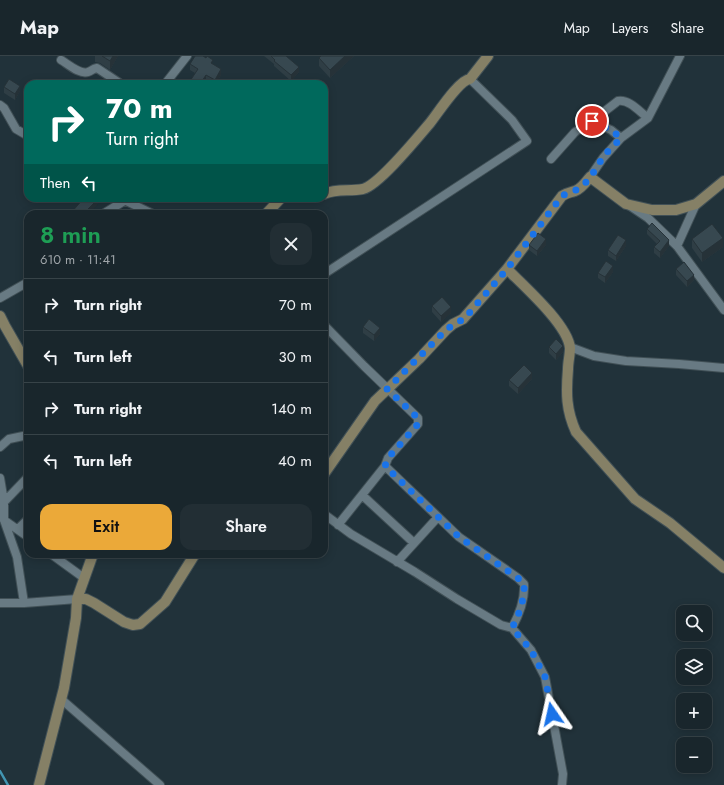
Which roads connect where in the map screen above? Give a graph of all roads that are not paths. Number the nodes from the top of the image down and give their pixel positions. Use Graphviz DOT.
graph roads {
  1 [pos="187,56"];
  2 [pos="488,56"];
  3 [pos="680,56"];
  4 [pos="61,60"];
  5 [pos="470,79"];
  6 [pos="115,80"];
  7 [pos="168,80"];
  8 [pos="0,105"];
  9 [pos="648,118"];
  10 [pos="592,121"];
  11 [pos="24,133"];
  12 [pos="621,138"];
  13 [pos="551,160"];
  14 [pos="590,177"];
  15 [pos="724,181"];
  16 [pos="328,193"];
  17 [pos="118,202"];
  18 [pos="128,202"];
  19 [pos="277,202"];
  20 [pos="626,204"];
  21 [pos="696,204"];
  22 [pos="108,210"];
  23 [pos="145,210"];
  24 [pos="270,210"];
  25 [pos="678,246"];
  26 [pos="507,269"];
  27 [pos="328,271"];
  28 [pos="24,284"];
  29 [pos="0,298"];
  30 [pos="724,310"];
  31 [pos="0,316"];
  32 [pos="2,327"];
  33 [pos="328,329"];
  34 [pos="570,347"];
  35 [pos="24,357"];
  36 [pos="724,368"];
  37 [pos="387,389"];
  38 [pos="24,436"];
  39 [pos="0,447"];
  40 [pos="385,466"];
  41 [pos="328,468"];
  42 [pos="0,478"];
  43 [pos="24,481"];
  44 [pos="362,495"];
  45 [pos="4,502"];
  46 [pos="328,517"];
  47 [pos="438,517"];
  48 [pos="4,520"];
  49 [pos="24,523"];
  50 [pos="338,525"];
  51 [pos="18,529"];
  52 [pos="24,534"];
  53 [pos="414,543"];
  54 [pos="57,558"];
  55 [pos="92,558"];
  56 [pos="192,558"];
  57 [pos="397,562"];
  58 [pos="724,568"];
  59 [pos="84,578"];
  60 [pos="77,599"];
  61 [pos="0,603"];
  62 [pos="24,603"];
  63 [pos="512,628"];
  64 [pos="61,699"];
  65 [pos="39,785"];
  66 [pos="160,785"];
  67 [pos="562,785"];
  1 -- 7 [label="street"];
  2 -- 5 [label="street"];
  3 -- 9 [label="street"];
  4 -- 6 [label="street"];
  5 -- 16 [label="street"];
  5 -- 27 [label="street"];
  8 -- 11 [label="street"];
  9 -- 10 [label="street"];
  9 -- 12 [label="street"];
  10 -- 12 [label="street"];
  10 -- 13 [label="street"];
  12 -- 14 [label="street"];
  14 -- 20 [label="street"];
  14 -- 26 [label="street"];
  15 -- 21 [label="street"];
  17 -- 22 [label="street"];
  18 -- 23 [label="street"];
  19 -- 24 [label="street"];
  20 -- 21 [label="street"];
  20 -- 25 [label="street"];
  21 -- 25 [label="street"];
  25 -- 30 [label="street"];
  26 -- 34 [label="street"];
  26 -- 37 [label="street"];
  28 -- 29 [label="street"];
  31 -- 32 [label="street"];
  32 -- 35 [label="street"];
  33 -- 37 [label="street"];
  34 -- 36 [label="street"];
  34 -- 58 [label="street"];
  37 -- 40 [label="street"];
  37 -- 41 [label="street"];
  38 -- 39 [label="street"];
  40 -- 44 [label="street"];
  40 -- 47 [label="street"];
  42 -- 45 [label="street"];
  43 -- 45 [label="street"];
  44 -- 50 [label="street"];
  44 -- 53 [label="street"];
  45 -- 48 [label="street"];
  46 -- 50 [label="street"];
  47 -- 53 [label="street"];
  47 -- 63 [label="street"];
  48 -- 51 [label="street"];
  48 -- 62 [label="street"];
  49 -- 51 [label="street"];
  50 -- 57 [label="street"];
  51 -- 52 [label="street"];
  53 -- 57 [label="street"];
  54 -- 59 [label="street"];
  55 -- 59 [label="street"];
  56 -- 60 [label="street"];
  57 -- 63 [label="street"];
  59 -- 60 [label="street"];
  60 -- 62 [label="street"];
  60 -- 64 [label="street"];
  61 -- 62 [label="street"];
  63 -- 67 [label="street"];
  64 -- 65 [label="street"];
  64 -- 66 [label="street"];
}
